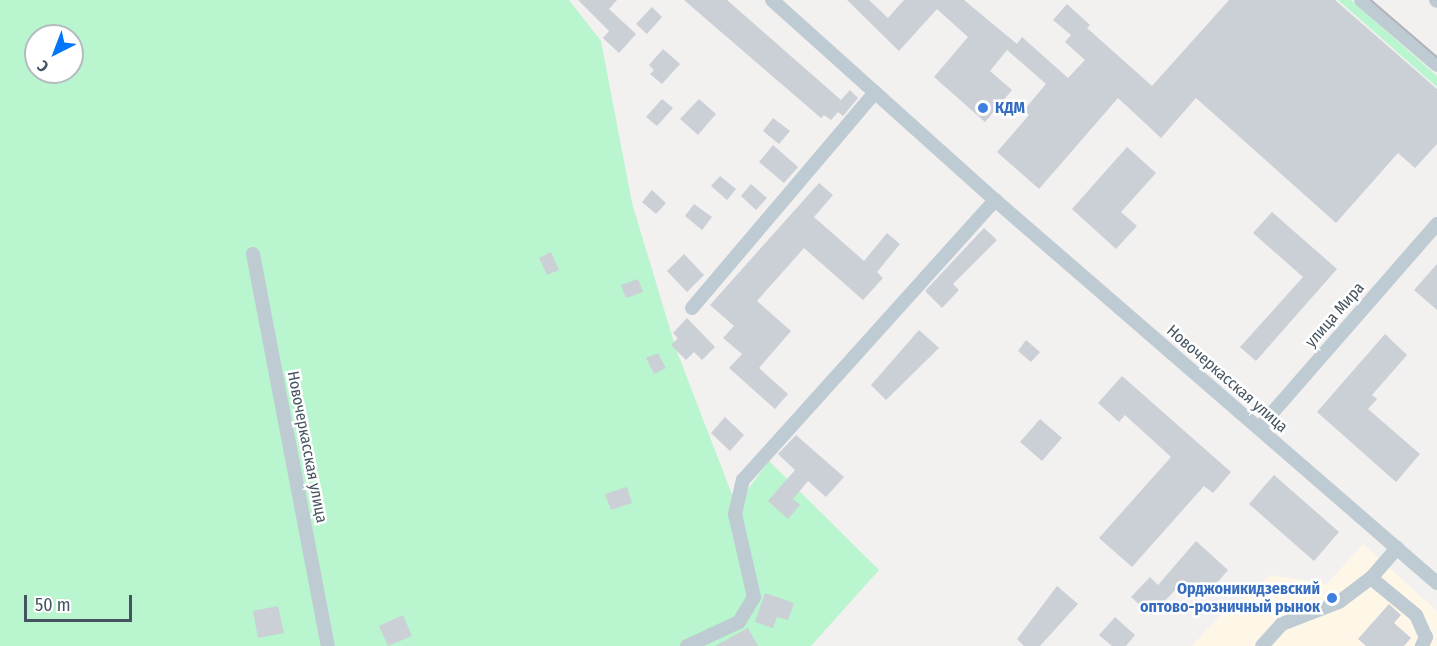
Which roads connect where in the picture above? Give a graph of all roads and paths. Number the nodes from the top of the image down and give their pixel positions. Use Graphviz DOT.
graph roads {
  1 [pos="772,0"];
  2 [pos="1361,0"];
  3 [pos="1437,65"];
  4 [pos="875,92"];
  5 [pos="995,200"];
  6 [pos="1437,224"];
  7 [pos="253,254"];
  8 [pos="692,308"];
  9 [pos="1259,428"];
  10 [pos="1396,548"];
  11 [pos="1371,578"];
  12 [pos="1437,583"];
  13 [pos="328,646"];
  14 [pos="687,646"];
  15 [pos="1262,646"];
  16 [pos="1422,646"];
  1 -- 4 [label="street, Новочеркасская улица"];
  2 -- 3 [label="street"];
  4 -- 5 [label="street, Новочеркасская улица"];
  4 -- 8 [label="street"];
  5 -- 9 [label="street, Новочеркасская улица"];
  5 -- 14 [label="street"];
  6 -- 9 [label="street, улица Мира"];
  7 -- 13 [label="street, Новочеркасская улица"];
  9 -- 10 [label="street, Новочеркасская улица"];
  10 -- 11 [label="street"];
  10 -- 12 [label="street, Новочеркасская улица"];
  11 -- 15 [label="street"];
  11 -- 16 [label="street"];
}
